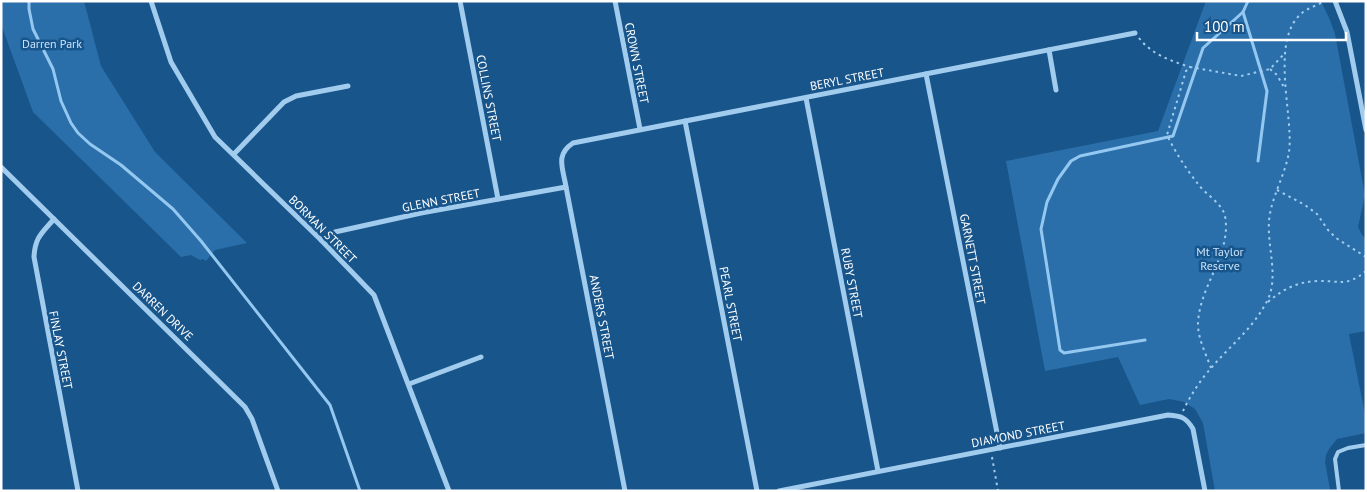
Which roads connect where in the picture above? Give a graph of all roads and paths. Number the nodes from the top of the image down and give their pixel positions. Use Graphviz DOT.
graph roads {
  1 [pos="151,1"];
  2 [pos="460,1"];
  3 [pos="615,1"];
  4 [pos="1325,1"];
  5 [pos="1335,1"];
  6 [pos="1135,33"];
  7 [pos="1049,50"];
  8 [pos="1285,53"];
  9 [pos="1190,67"];
  10 [pos="1270,69"];
  11 [pos="926,74"];
  12 [pos="348,86"];
  13 [pos="1285,89"];
  14 [pos="1056,90"];
  15 [pos="806,98"];
  16 [pos="685,121"];
  17 [pos="640,129"];
  18 [pos="1366,130"];
  19 [pos="564,148"];
  20 [pos="234,154"];
  21 [pos="1,167"];
  22 [pos="566,187"];
  23 [pos="1276,189"];
  24 [pos="498,199"];
  25 [pos="54,219"];
  26 [pos="321,240"];
  27 [pos="1366,257"];
  28 [pos="1366,271"];
  29 [pos="1267,303"];
  30 [pos="481,357"];
  31 [pos="1211,368"];
  32 [pos="409,384"];
  33 [pos="1181,416"];
  34 [pos="1366,445"];
  35 [pos="1000,448"];
  36 [pos="990,450"];
  37 [pos="878,472"];
  38 [pos="78,491"];
  39 [pos="278,491"];
  40 [pos="449,491"];
  41 [pos="625,491"];
  42 [pos="757,491"];
  43 [pos="779,491"];
  44 [pos="998,491"];
  45 [pos="1205,491"];
  46 [pos="1340,491"];
  1 -- 20 [label="street, BORMAN STREET"];
  2 -- 24 [label="street, COLLINS STREET"];
  3 -- 17 [label="street, CROWN STREET"];
  4 -- 8 [label="path"];
  5 -- 18 [label="street"];
  6 -- 7 [label="street, BERYL STREET"];
  6 -- 9 [label="path"];
  7 -- 11 [label="street, BERYL STREET"];
  7 -- 14 [label="street"];
  8 -- 10 [label="path"];
  8 -- 13 [label="path"];
  9 -- 10 [label="path"];
  9 -- 31 [label="path"];
  10 -- 13 [label="path"];
  11 -- 15 [label="street, BERYL STREET"];
  11 -- 35 [label="street, GARNETT STREET"];
  12 -- 20 [label="street"];
  13 -- 23 [label="path"];
  15 -- 16 [label="street, BERYL STREET"];
  15 -- 37 [label="street, RUBY STREET"];
  16 -- 17 [label="street, BERYL STREET"];
  16 -- 42 [label="street, PEARL STREET"];
  17 -- 19 [label="street, BERYL STREET"];
  19 -- 22 [label="street, ANDERS STREET"];
  20 -- 26 [label="street, BORMAN STREET"];
  21 -- 25 [label="street, DARREN DRIVE"];
  22 -- 24 [label="street, GLENN STREET"];
  22 -- 41 [label="street, ANDERS STREET"];
  23 -- 27 [label="path"];
  23 -- 29 [label="path"];
  24 -- 26 [label="street, GLENN STREET"];
  25 -- 38 [label="street, FINLAY STREET"];
  25 -- 39 [label="street, DARREN DRIVE"];
  26 -- 32 [label="street, BORMAN STREET"];
  28 -- 29 [label="path"];
  29 -- 31 [label="path"];
  30 -- 32 [label="street"];
  31 -- 33 [label="path"];
  32 -- 40 [label="street, BORMAN STREET"];
  33 -- 35 [label="street, DIAMOND STREET"];
  33 -- 45 [label="street"];
  34 -- 46 [label="lane"];
  35 -- 36 [label="street, DIAMOND STREET"];
  36 -- 37 [label="street, DIAMOND STREET"];
  36 -- 44 [label="path"];
  37 -- 43 [label="street, DIAMOND STREET"];
}
